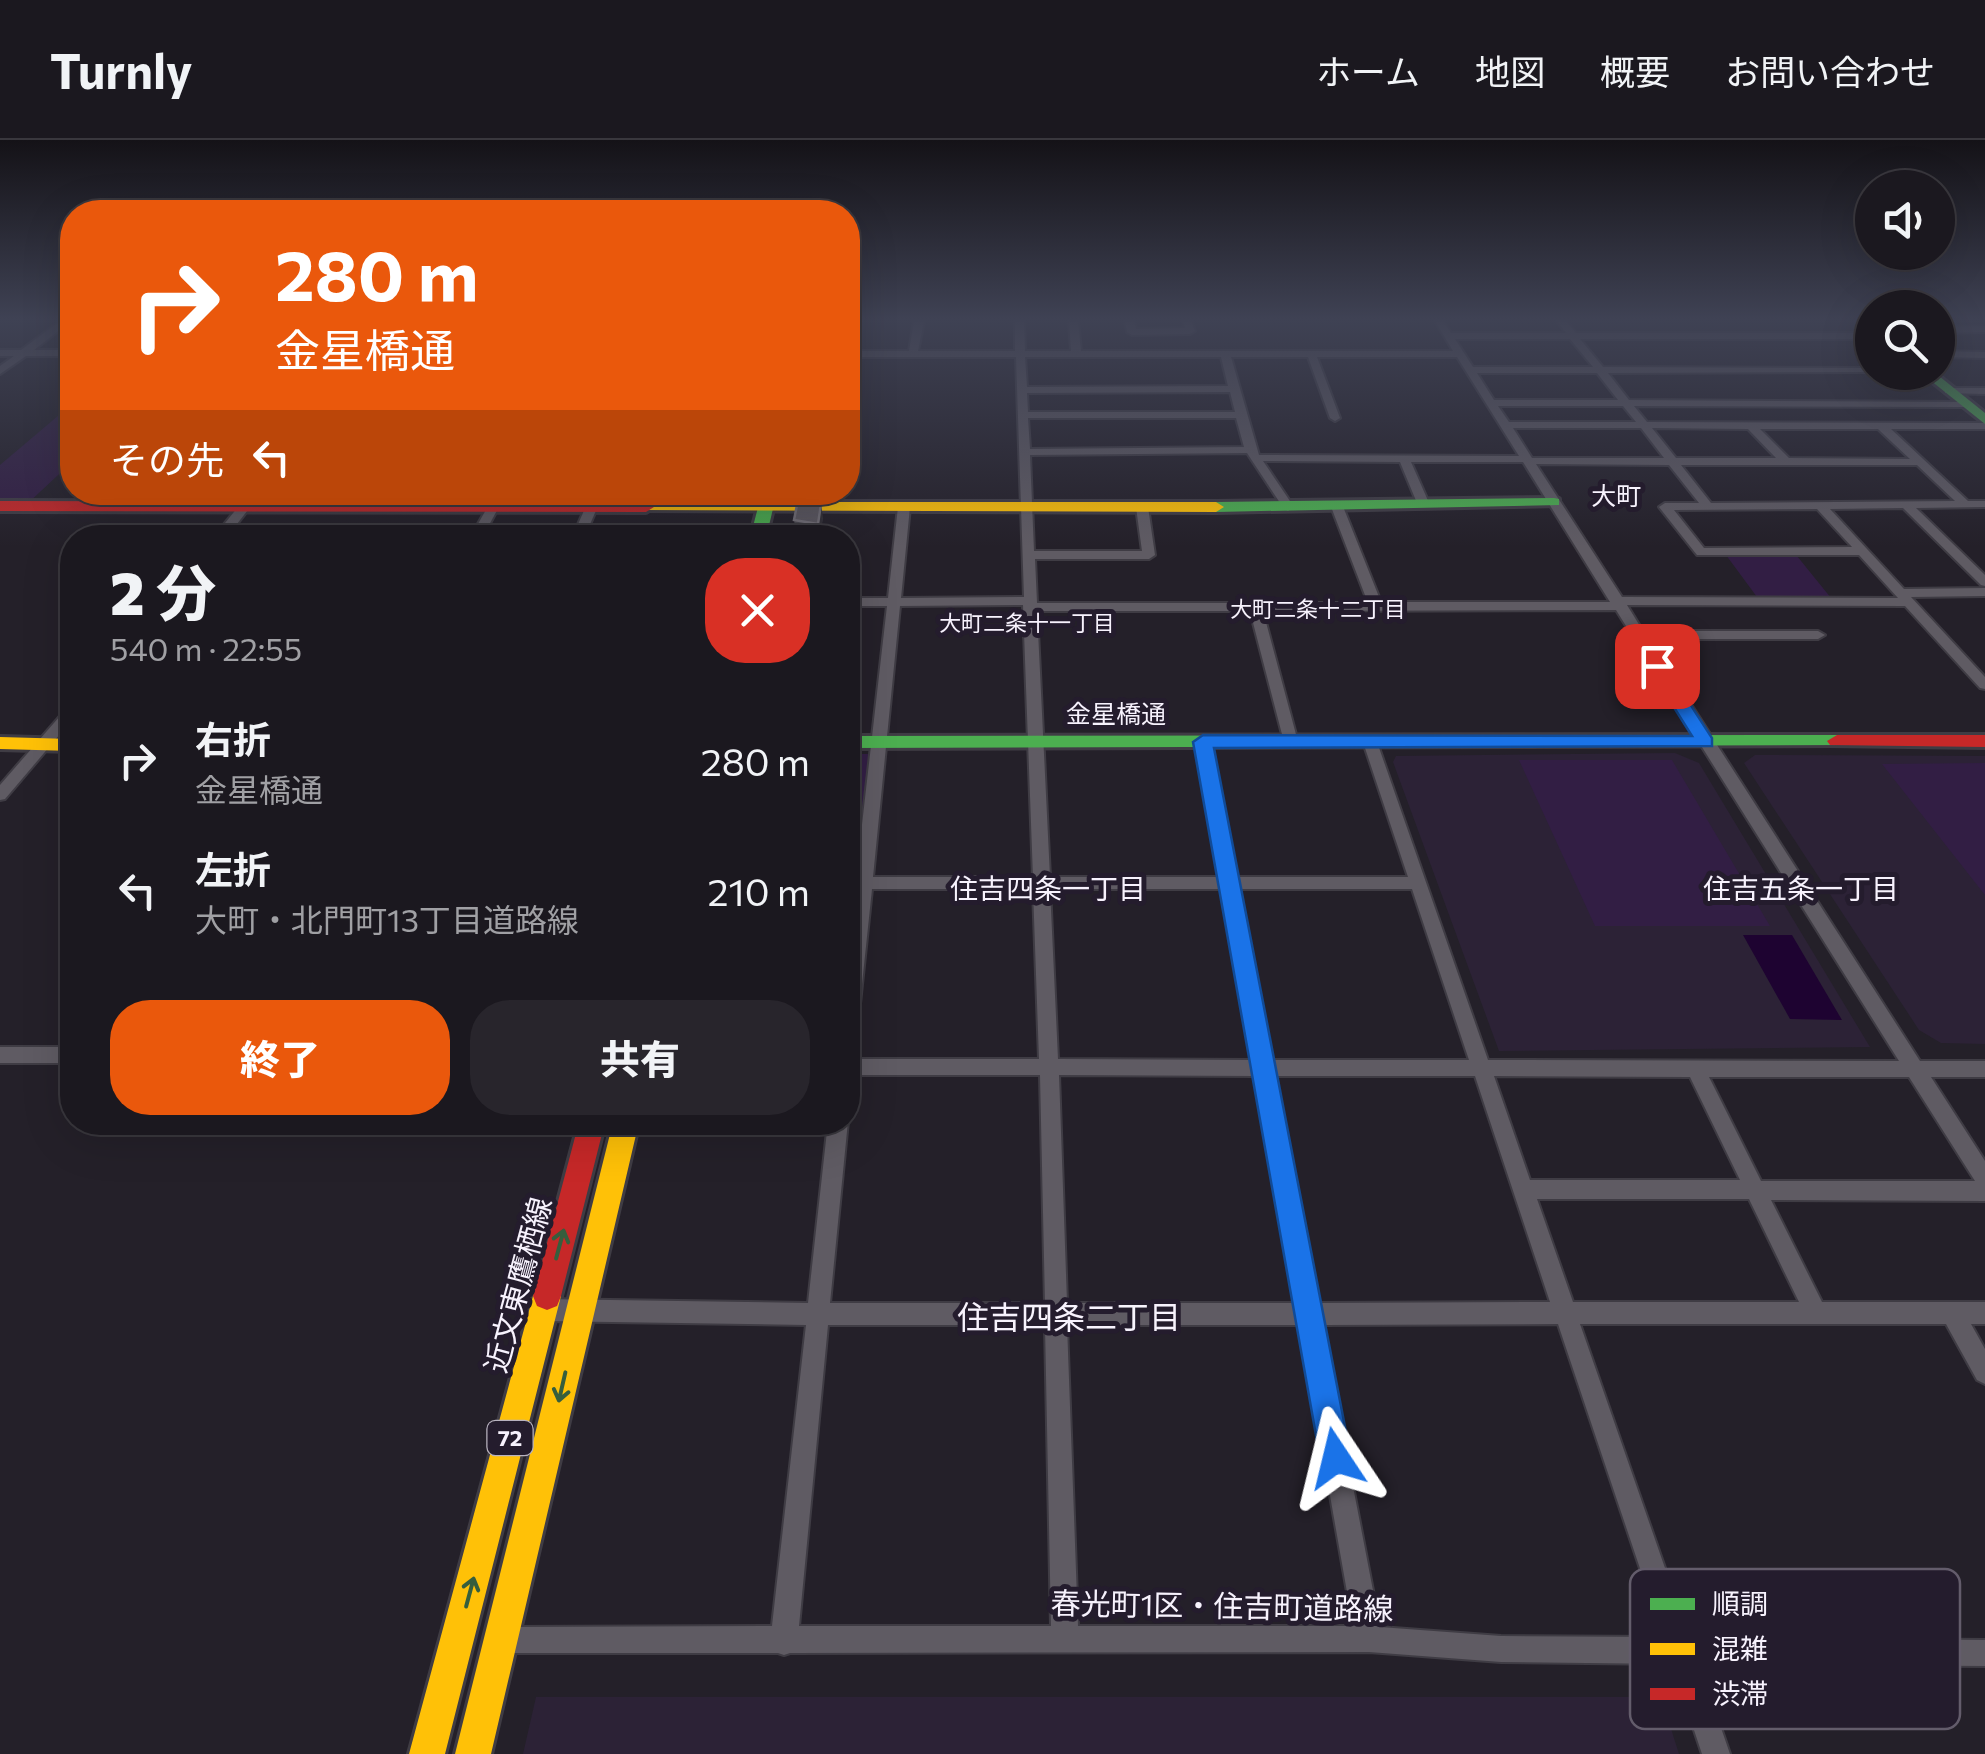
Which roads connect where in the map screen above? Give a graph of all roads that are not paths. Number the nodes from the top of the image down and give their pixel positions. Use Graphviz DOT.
graph roads {
  1 [pos="1021,396"];
  2 [pos="1237,396"];
  3 [pos="1327,396"];
  4 [pos="1486,396"];
  5 [pos="1620,396"];
  6 [pos="1916,396"];
  7 [pos="1967,396"];
  8 [pos="1491,404"];
  9 [pos="1626,404"];
  10 [pos="1022,414"];
  11 [pos="1242,414"];
  12 [pos="1335,418"];
  13 [pos="1985,423"];
  14 [pos="1504,424"];
  15 [pos="1642,424"];
  16 [pos="1750,425"];
  17 [pos="1880,425"];
  18 [pos="1023,452"];
  19 [pos="1253,454"];
  20 [pos="1404,458"];
  21 [pos="1527,460"];
  22 [pos="1672,462"];
  23 [pos="1786,462"];
  24 [pos="1920,462"];
  25 [pos="1554,502"];
  26 [pos="60,503"];
  27 [pos="1423,503"];
  28 [pos="860,504"];
  29 [pos="1336,504"];
  30 [pos="1906,504"];
  31 [pos="246,505"];
  32 [pos="579,505"];
  33 [pos="617,505"];
  34 [pos="1820,505"];
  35 [pos="0,506"];
  36 [pos="592,506"];
  37 [pos="1024,506"];
  38 [pos="1288,506"];
  39 [pos="1707,506"];
  40 [pos="1978,506"];
  41 [pos="904,507"];
  42 [pos="1142,507"];
  43 [pos="229,525"];
  44 [pos="584,525"];
  45 [pos="1862,551"];
  46 [pos="1028,555"];
  47 [pos="1985,582"];
  48 [pos="1985,592"];
  49 [pos="1906,598"];
  50 [pos="894,601"];
  51 [pos="860,602"];
  52 [pos="1618,603"];
  53 [pos="1028,604"];
  54 [pos="1256,604"];
  55 [pos="1375,604"];
  56 [pos="1801,613"];
  57 [pos="1638,636"];
  58 [pos="1985,685"];
  59 [pos="60,724"];
  60 [pos="45,742"];
  61 [pos="860,742"];
  62 [pos="880,742"];
  63 [pos="1036,742"];
  64 [pos="1203,742"];
  65 [pos="1291,742"];
  66 [pos="1370,742"];
  67 [pos="1706,742"];
  68 [pos="1985,742"];
  69 [pos="0,743"];
  70 [pos="60,744"];
  71 [pos="0,760"];
  72 [pos="29,760"];
  73 [pos="60,762"];
  74 [pos="0,794"];
  75 [pos="860,860"];
  76 [pos="860,883"];
  77 [pos="1418,883"];
  78 [pos="1040,884"];
  79 [pos="1230,886"];
  80 [pos="0,1056"];
  81 [pos="60,1056"];
  82 [pos="860,1068"];
  83 [pos="1049,1068"];
  84 [pos="1264,1068"];
  85 [pos="1695,1068"];
  86 [pos="1482,1069"];
  87 [pos="1913,1069"];
  88 [pos="1985,1069"];
  89 [pos="589,1135"];
  90 [pos="623,1135"];
  91 [pos="837,1135"];
  92 [pos="1985,1179"];
  93 [pos="1522,1188"];
  94 [pos="1754,1191"];
  95 [pos="1985,1191"];
  96 [pos="543,1310"];
  97 [pos="580,1310"];
  98 [pos="1562,1311"];
  99 [pos="1057,1312"];
  100 [pos="1310,1313"];
  101 [pos="1816,1313"];
  102 [pos="1952,1313"];
  103 [pos="1985,1313"];
  104 [pos="820,1314"];
  105 [pos="1985,1372"];
  106 [pos="1652,1569"];
  107 [pos="1065,1637"];
  108 [pos="458,1639"];
  109 [pos="1369,1639"];
  110 [pos="501,1640"];
  111 [pos="784,1642"];
  112 [pos="1630,1650"];
  113 [pos="1960,1653"];
  114 [pos="1985,1653"];
  115 [pos="1708,1729"];
  116 [pos="428,1754"];
  117 [pos="473,1754"];
  118 [pos="1716,1754"];
  1 -- 10 [label="street"];
  2 -- 11 [label="street"];
  3 -- 12 [label="street"];
  4 -- 8 [label="street"];
  5 -- 9 [label="street"];
  6 -- 9 [label="street"];
  7 -- 13 [label="street"];
  8 -- 9 [label="street"];
  8 -- 14 [label="street"];
  9 -- 15 [label="street"];
  10 -- 11 [label="street"];
  10 -- 18 [label="street"];
  11 -- 19 [label="street"];
  13 -- 17 [label="street"];
  14 -- 15 [label="street"];
  14 -- 21 [label="street"];
  15 -- 16 [label="street"];
  15 -- 22 [label="street"];
  16 -- 17 [label="street"];
  16 -- 23 [label="street"];
  17 -- 24 [label="street"];
  18 -- 19 [label="street"];
  18 -- 37 [label="street"];
  19 -- 20 [label="street"];
  19 -- 38 [label="street"];
  20 -- 21 [label="street"];
  20 -- 27 [label="street"];
  21 -- 22 [label="street"];
  21 -- 25 [label="street"];
  22 -- 23 [label="street"];
  22 -- 39 [label="street"];
  23 -- 24 [label="street"];
  24 -- 40 [label="street"];
  25 -- 27 [label="street"];
  25 -- 52 [label="street"];
  26 -- 35 [label="street"];
  27 -- 29 [label="street"];
  28 -- 41 [label="street"];
  29 -- 38 [label="street"];
  29 -- 55 [label="street"];
  30 -- 34 [label="street"];
  30 -- 40 [label="street"];
  30 -- 47 [label="street"];
  31 -- 43 [label="street"];
  32 -- 36 [label="street"];
  33 -- 36 [label="street"];
  34 -- 39 [label="street"];
  34 -- 45 [label="street"];
  36 -- 44 [label="street"];
  37 -- 41 [label="street"];
  37 -- 42 [label="street"];
  37 -- 46 [label="street"];
  38 -- 42 [label="street"];
  39 -- 45 [label="street"];
  41 -- 50 [label="street"];
  42 -- 46 [label="street"];
  45 -- 49 [label="street"];
  46 -- 53 [label="street"];
  48 -- 49 [label="street"];
  49 -- 56 [label="street"];
  49 -- 58 [label="street"];
  50 -- 51 [label="street"];
  50 -- 53 [label="street"];
  50 -- 62 [label="street"];
  52 -- 55 [label="street"];
  52 -- 56 [label="street"];
  52 -- 57 [label="street"];
  53 -- 54 [label="street"];
  53 -- 63 [label="street"];
  54 -- 55 [label="street"];
  54 -- 65 [label="street"];
  56 -- 57 [label="street"];
  57 -- 67 [label="street"];
  59 -- 60 [label="street"];
  60 -- 69 [label="street"];
  60 -- 70 [label="street"];
  60 -- 72 [label="street"];
  61 -- 62 [label="street, 金星橋通"];
  62 -- 63 [label="street, 金星橋通"];
  62 -- 75 [label="street"];
  63 -- 64 [label="street, 金星橋通"];
  63 -- 78 [label="street"];
  64 -- 65 [label="street, 金星橋通"];
  64 -- 79 [label="street"];
  65 -- 66 [label="street, 金星橋通"];
  66 -- 67 [label="street, 金星橋通"];
  66 -- 77 [label="street"];
  67 -- 68 [label="street, 金星橋通"];
  67 -- 87 [label="street"];
  71 -- 72 [label="street"];
  72 -- 73 [label="street"];
  72 -- 74 [label="street"];
  76 -- 78 [label="street"];
  77 -- 79 [label="street"];
  77 -- 86 [label="street"];
  78 -- 79 [label="street"];
  78 -- 83 [label="street"];
  79 -- 84 [label="street"];
  80 -- 81 [label="street"];
  82 -- 83 [label="street"];
  83 -- 84 [label="street"];
  83 -- 99 [label="street"];
  84 -- 86 [label="street"];
  84 -- 100 [label="street"];
  85 -- 86 [label="street"];
  85 -- 87 [label="street"];
  85 -- 94 [label="street"];
  86 -- 93 [label="street"];
  87 -- 88 [label="street"];
  87 -- 92 [label="street"];
  96 -- 89 [label="street, 近文東鷹栖線 / 72, one-way"];
  90 -- 97 [label="street, 72"];
  91 -- 104 [label="street"];
  93 -- 94 [label="street"];
  93 -- 98 [label="street"];
  94 -- 95 [label="street"];
  94 -- 101 [label="street"];
  96 -- 97 [label="street"];
  108 -- 96 [label="street, 近文東鷹栖線 / 72, one-way"];
  97 -- 104 [label="street"];
  97 -- 110 [label="street, 72, one-way"];
  98 -- 100 [label="street"];
  98 -- 101 [label="street"];
  98 -- 106 [label="street"];
  99 -- 100 [label="street"];
  99 -- 104 [label="street"];
  99 -- 107 [label="street"];
  100 -- 109 [label="street"];
  101 -- 102 [label="street"];
  102 -- 103 [label="street"];
  102 -- 105 [label="street"];
  104 -- 111 [label="street"];
  107 -- 109 [label="street, 春光町1区・住吉町道路線"];
  107 -- 111 [label="street, 春光町1区・住吉町道路線"];
  108 -- 110 [label="street, 春光町1区・住吉町道路線"];
  108 -- 116 [label="street, 近文東鷹栖線 / 72"];
  109 -- 112 [label="street, 春光町1区・住吉町道路線"];
  110 -- 111 [label="street, 春光町1区・住吉町道路線"];
  110 -- 117 [label="street, 72"];
  113 -- 114 [label="street, 春光町1区・住吉町道路線"];
  115 -- 118 [label="street"];
}
